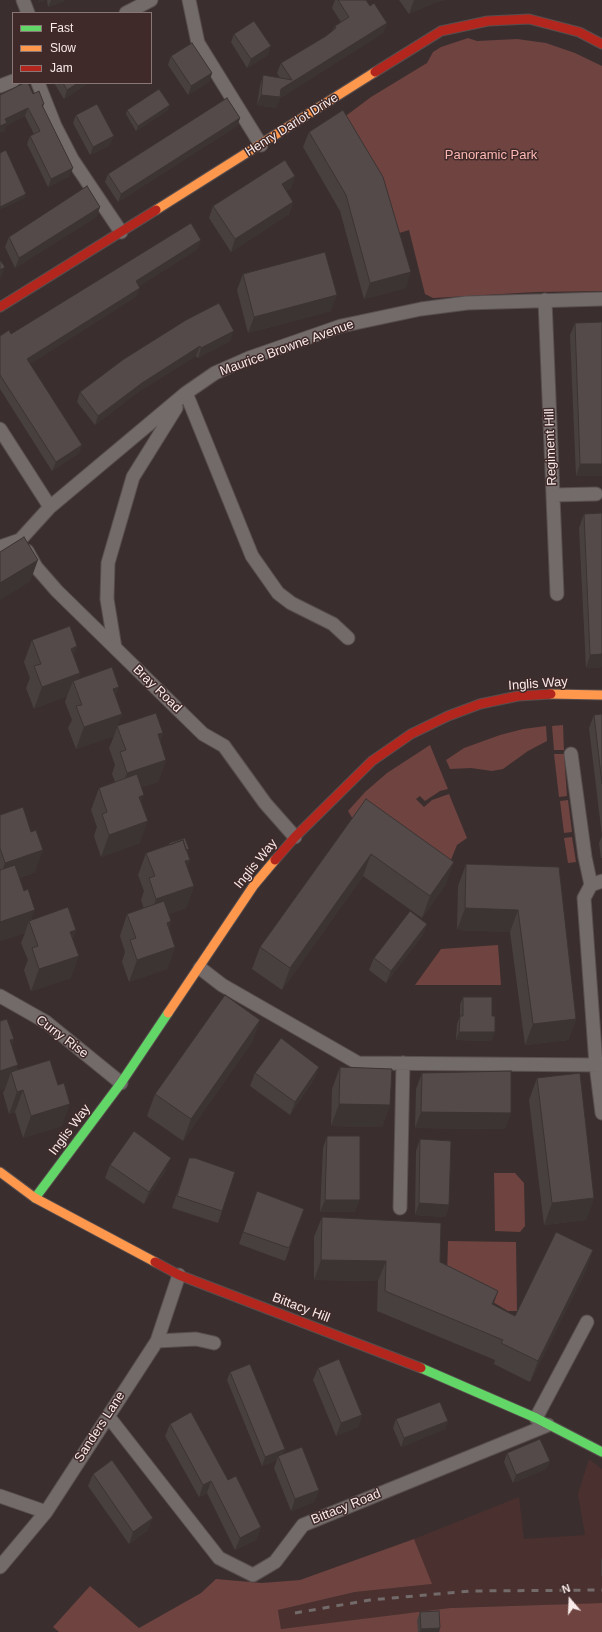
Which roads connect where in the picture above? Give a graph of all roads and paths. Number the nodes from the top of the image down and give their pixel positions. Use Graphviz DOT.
graph roads {
  1 [pos="23,0"];
  2 [pos="151,0"];
  3 [pos="189,0"];
  4 [pos="28,12"];
  5 [pos="128,12"];
  6 [pos="602,44"];
  7 [pos="12,81"];
  8 [pos="38,84"];
  9 [pos="0,86"];
  10 [pos="261,145"];
  11 [pos="121,232"];
  12 [pos="602,299"];
  13 [pos="545,300"];
  14 [pos="0,307"];
  15 [pos="186,393"];
  16 [pos="0,429"];
  17 [pos="596,494"];
  18 [pos="553,495"];
  19 [pos="50,507"];
  20 [pos="20,540"];
  21 [pos="0,547"];
  22 [pos="557,594"];
  23 [pos="348,638"];
  24 [pos="115,648"];
  25 [pos="602,695"];
  26 [pos="571,754"];
  27 [pos="295,837"];
  28 [pos="596,883"];
  29 [pos="200,968"];
  30 [pos="0,996"];
  31 [pos="403,1063"];
  32 [pos="599,1065"];
  33 [pos="121,1083"];
  34 [pos="602,1113"];
  35 [pos="0,1172"];
  36 [pos="35,1198"];
  37 [pos="400,1208"];
  38 [pos="179,1275"];
  39 [pos="587,1322"];
  40 [pos="157,1341"];
  41 [pos="214,1343"];
  42 [pos="108,1416"];
  43 [pos="536,1418"];
  44 [pos="548,1425"];
  45 [pos="602,1452"];
  46 [pos="0,1496"];
  47 [pos="46,1512"];
  48 [pos="0,1567"];
  1 -- 4 [label="street"];
  2 -- 5 [label="street"];
  3 -- 10 [label="street"];
  6 -- 10 [label="street, Henry Darlot Drive"];
  7 -- 9 [label="street"];
  8 -- 11 [label="street"];
  10 -- 11 [label="street, Henry Darlot Drive"];
  11 -- 14 [label="street, Henry Darlot Drive"];
  12 -- 13 [label="street, Maurice Browne Avenue"];
  13 -- 15 [label="street, Maurice Browne Avenue"];
  13 -- 18 [label="street, Regiment Hill"];
  15 -- 19 [label="street"];
  15 -- 23 [label="street"];
  15 -- 24 [label="street"];
  16 -- 19 [label="street"];
  17 -- 18 [label="street"];
  18 -- 22 [label="street, Regiment Hill"];
  19 -- 20 [label="street"];
  20 -- 21 [label="street"];
  20 -- 24 [label="street, Bray Road"];
  24 -- 27 [label="street, Bray Road"];
  25 -- 27 [label="street, Inglis Way"];
  26 -- 28 [label="street"];
  27 -- 29 [label="street, Inglis Way"];
  28 -- 32 [label="street"];
  29 -- 31 [label="street"];
  29 -- 33 [label="street, Inglis Way"];
  30 -- 33 [label="street, Curry Rise"];
  31 -- 32 [label="street"];
  31 -- 37 [label="street"];
  32 -- 34 [label="street"];
  33 -- 36 [label="street, Inglis Way"];
  35 -- 36 [label="street, Bittacy Hill"];
  36 -- 38 [label="street, Bittacy Hill"];
  38 -- 40 [label="street, Sanders Lane"];
  38 -- 43 [label="street, Bittacy Hill"];
  39 -- 43 [label="street"];
  40 -- 41 [label="street"];
  40 -- 42 [label="street, Sanders Lane"];
  42 -- 44 [label="street, Bittacy Road"];
  42 -- 47 [label="street, Sanders Lane"];
  43 -- 44 [label="street, Bittacy Hill"];
  44 -- 45 [label="street, Bittacy Hill"];
  46 -- 47 [label="street"];
  47 -- 48 [label="street, Sanders Lane"];
}
